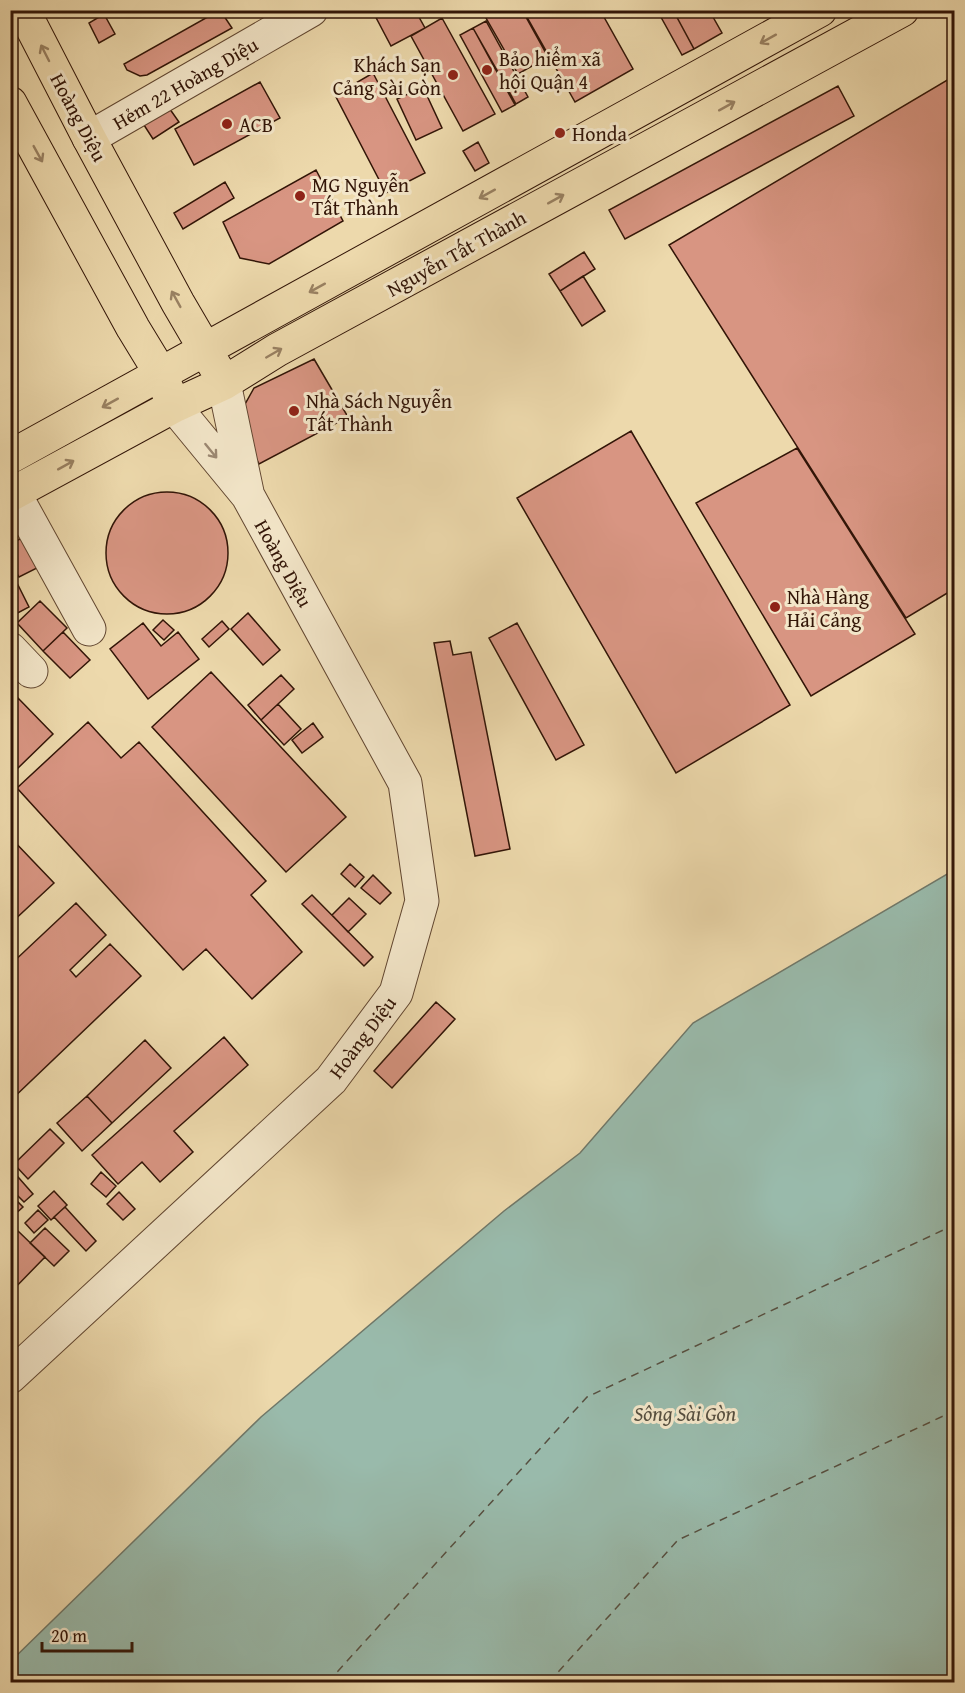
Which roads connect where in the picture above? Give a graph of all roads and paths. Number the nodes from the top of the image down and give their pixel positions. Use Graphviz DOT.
graph roads {
  1 [pos="23,10"];
  2 [pos="311,10"];
  3 [pos="819,10"];
  4 [pos="902,10"];
  5 [pos="10,103"];
  6 [pos="89,138"];
  7 [pos="206,350"];
  8 [pos="161,374"];
  9 [pos="224,382"];
  10 [pos="174,406"];
  11 [pos="11,456"];
  12 [pos="12,494"];
  13 [pos="248,496"];
  14 [pos="89,629"];
  15 [pos="10,1377"];
  6 -- 1 [label="main road, Hoàng Diệu, one-way"];
  2 -- 6 [label="street, Hẻm 22 Hoàng Diệu"];
  3 -- 7 [label="main road, Nguyễn Tất Thành, one-way"];
  9 -- 4 [label="main road, Nguyễn Tất Thành, one-way"];
  5 -- 8 [label="main road, one-way"];
  7 -- 6 [label="main road, Hoàng Diệu, one-way"];
  7 -- 8 [label="main road, Nguyễn Tất Thành"];
  7 -- 9 [label="main road, Hoàng Diệu"];
  8 -- 10 [label="main road"];
  8 -- 11 [label="main road, Nguyễn Tất Thành, one-way"];
  9 -- 10 [label="main road, Nguyễn Tất Thành"];
  9 -- 13 [label="street, Hoàng Diệu"];
  12 -- 10 [label="main road, Nguyễn Tất Thành, one-way"];
  10 -- 13 [label="street, Hoàng Diệu, one-way"];
  12 -- 14 [label="street"];
  13 -- 15 [label="street, Hoàng Diệu"];
}
